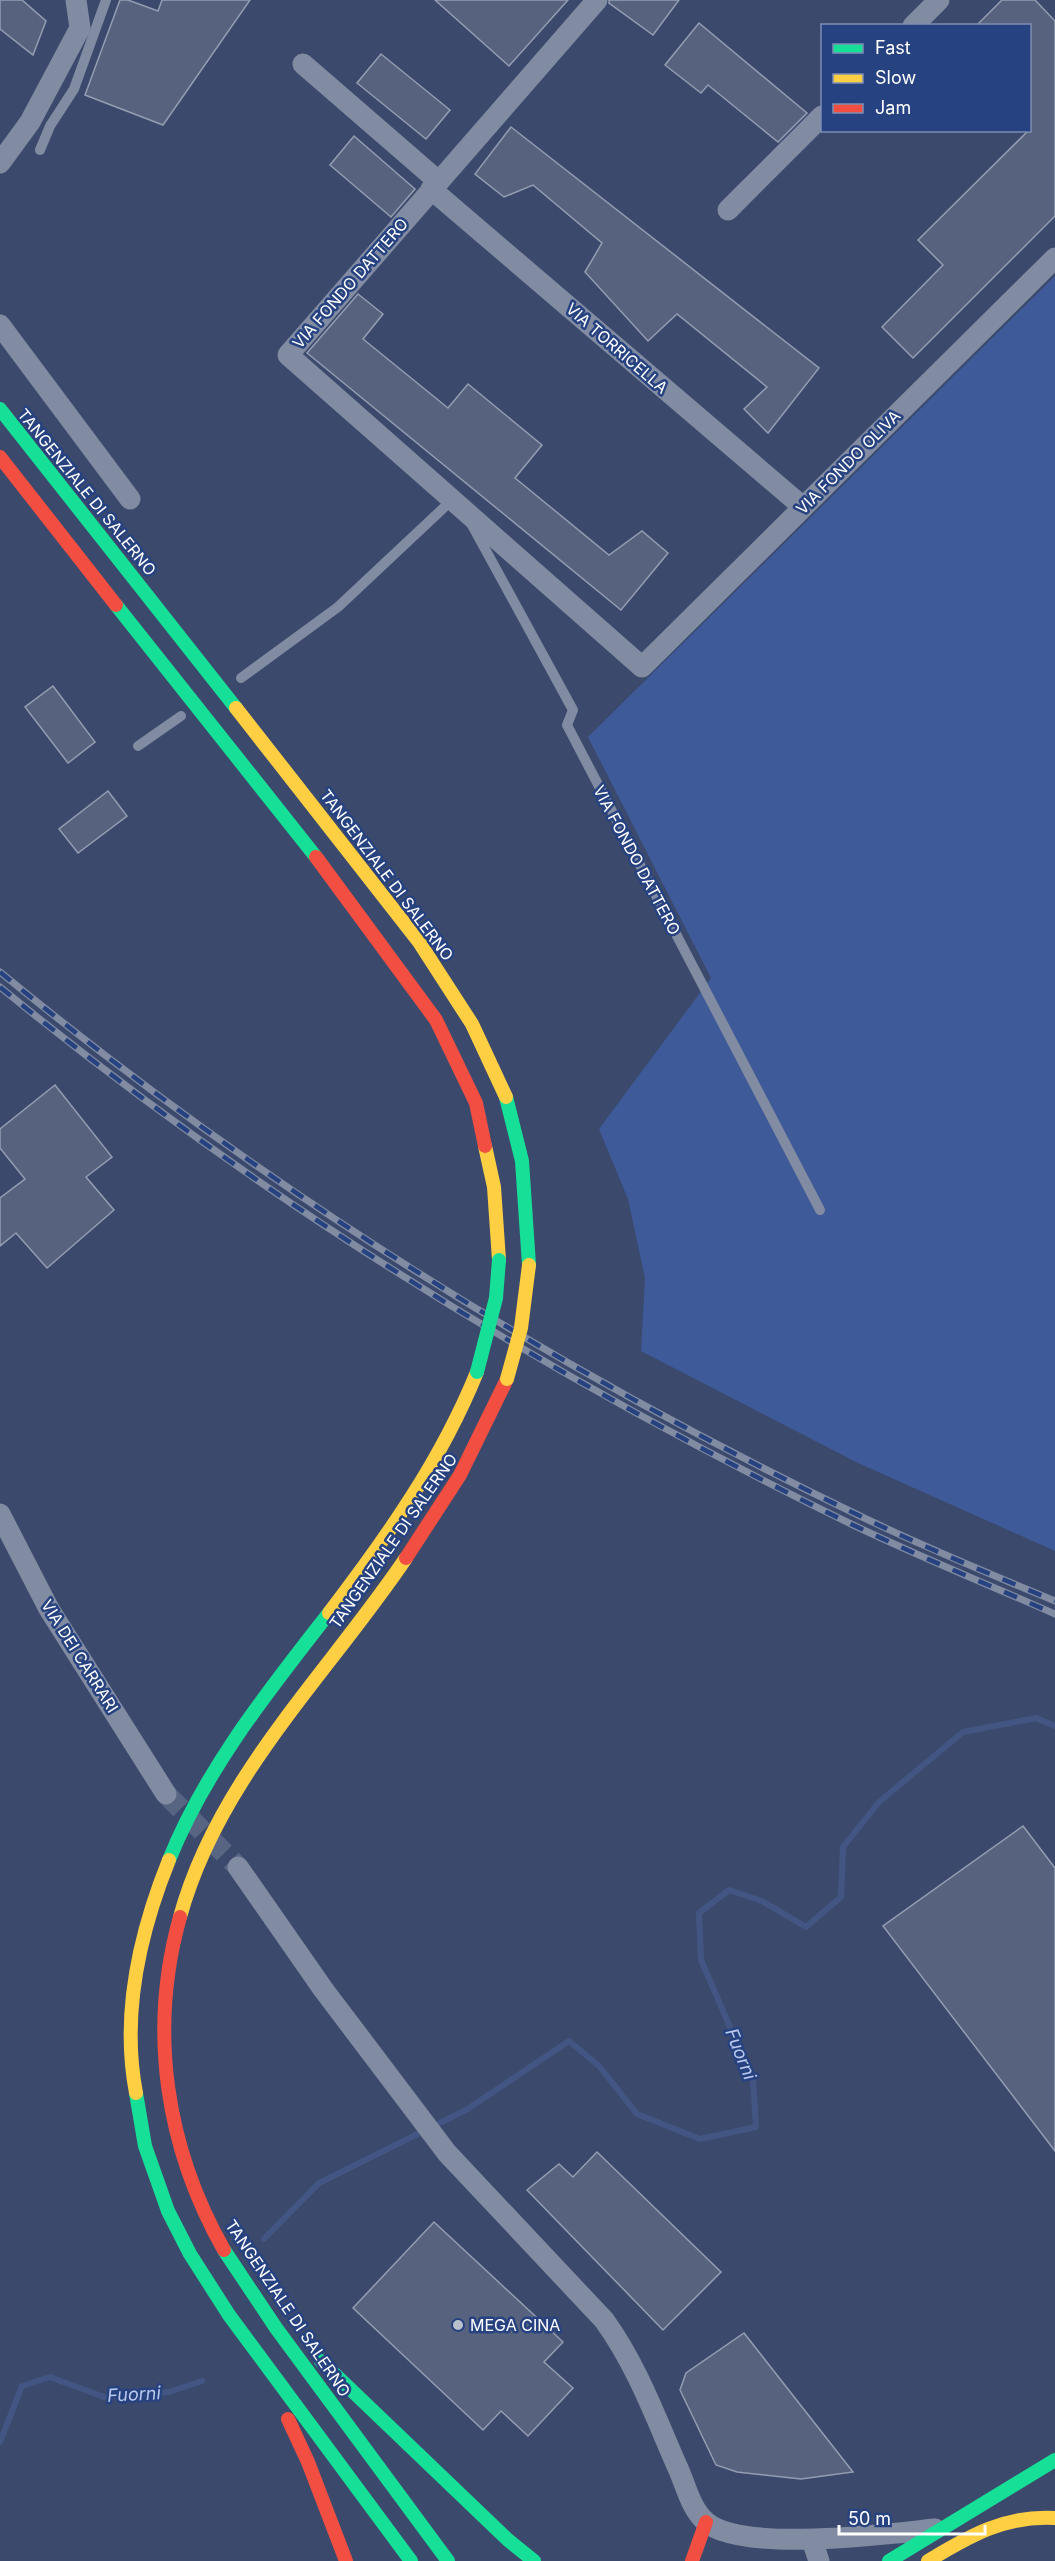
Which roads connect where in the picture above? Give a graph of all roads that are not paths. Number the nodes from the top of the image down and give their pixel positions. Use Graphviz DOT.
graph roads {
  1 [pos="76,0"];
  2 [pos="106,0"];
  3 [pos="597,0"];
  4 [pos="939,0"];
  5 [pos="915,24"];
  6 [pos="303,64"];
  7 [pos="821,117"];
  8 [pos="40,150"];
  9 [pos="0,164"];
  10 [pos="435,185"];
  11 [pos="728,210"];
  12 [pos="1055,258"];
  13 [pos="0,325"];
  14 [pos="0,409"];
  15 [pos="0,457"];
  16 [pos="130,499"];
  17 [pos="459,506"];
  18 [pos="802,507"];
  19 [pos="642,667"];
  20 [pos="241,678"];
  21 [pos="181,716"];
  22 [pos="138,746"];
  23 [pos="820,1210"];
  24 [pos="0,1514"];
  25 [pos="166,1794"];
  26 [pos="238,1867"];
  27 [pos="259,2301"];
  28 [pos="228,2313"];
  29 [pos="1055,2460"];
  30 [pos="1055,2518"];
  31 [pos="706,2522"];
  32 [pos="943,2529"];
  33 [pos="812,2540"];
  34 [pos="346,2561"];
  35 [pos="411,2561"];
  36 [pos="448,2561"];
  37 [pos="534,2561"];
  38 [pos="692,2561"];
  39 [pos="819,2561"];
  40 [pos="889,2561"];
  41 [pos="928,2561"];
  1 -- 9 [label="street"];
  2 -- 8 [label="lane"];
  3 -- 10 [label="street, VIA FONDO DATTERO"];
  4 -- 5 [label="street"];
  6 -- 10 [label="street"];
  7 -- 11 [label="street"];
  10 -- 17 [label="street, VIA FONDO DATTERO"];
  10 -- 18 [label="street, VIA TORRICELLA"];
  12 -- 18 [label="street, VIA FONDO OLIVA"];
  13 -- 16 [label="street"];
  14 -- 27 [label="main road, TANGENZIALE DI SALERNO, bridge"];
  15 -- 28 [label="main road, TANGENZIALE DI SALERNO, bridge"];
  17 -- 19 [label="street, VIA FONDO DATTERO"];
  17 -- 20 [label="lane"];
  17 -- 23 [label="lane, VIA FONDO DATTERO"];
  18 -- 19 [label="street, VIA FONDO OLIVA"];
  21 -- 22 [label="lane"];
  24 -- 25 [label="street, VIA DEI CARRARI"];
  26 -- 31 [label="street"];
  27 -- 36 [label="main road, TANGENZIALE DI SALERNO"];
  27 -- 37 [label="main road"];
  28 -- 34 [label="main road"];
  28 -- 35 [label="main road, TANGENZIALE DI SALERNO"];
  29 -- 32 [label="main road"];
  30 -- 41 [label="main road"];
  31 -- 33 [label="street"];
  31 -- 38 [label="main road"];
  32 -- 33 [label="street"];
  32 -- 40 [label="main road"];
  33 -- 39 [label="street"];
}
